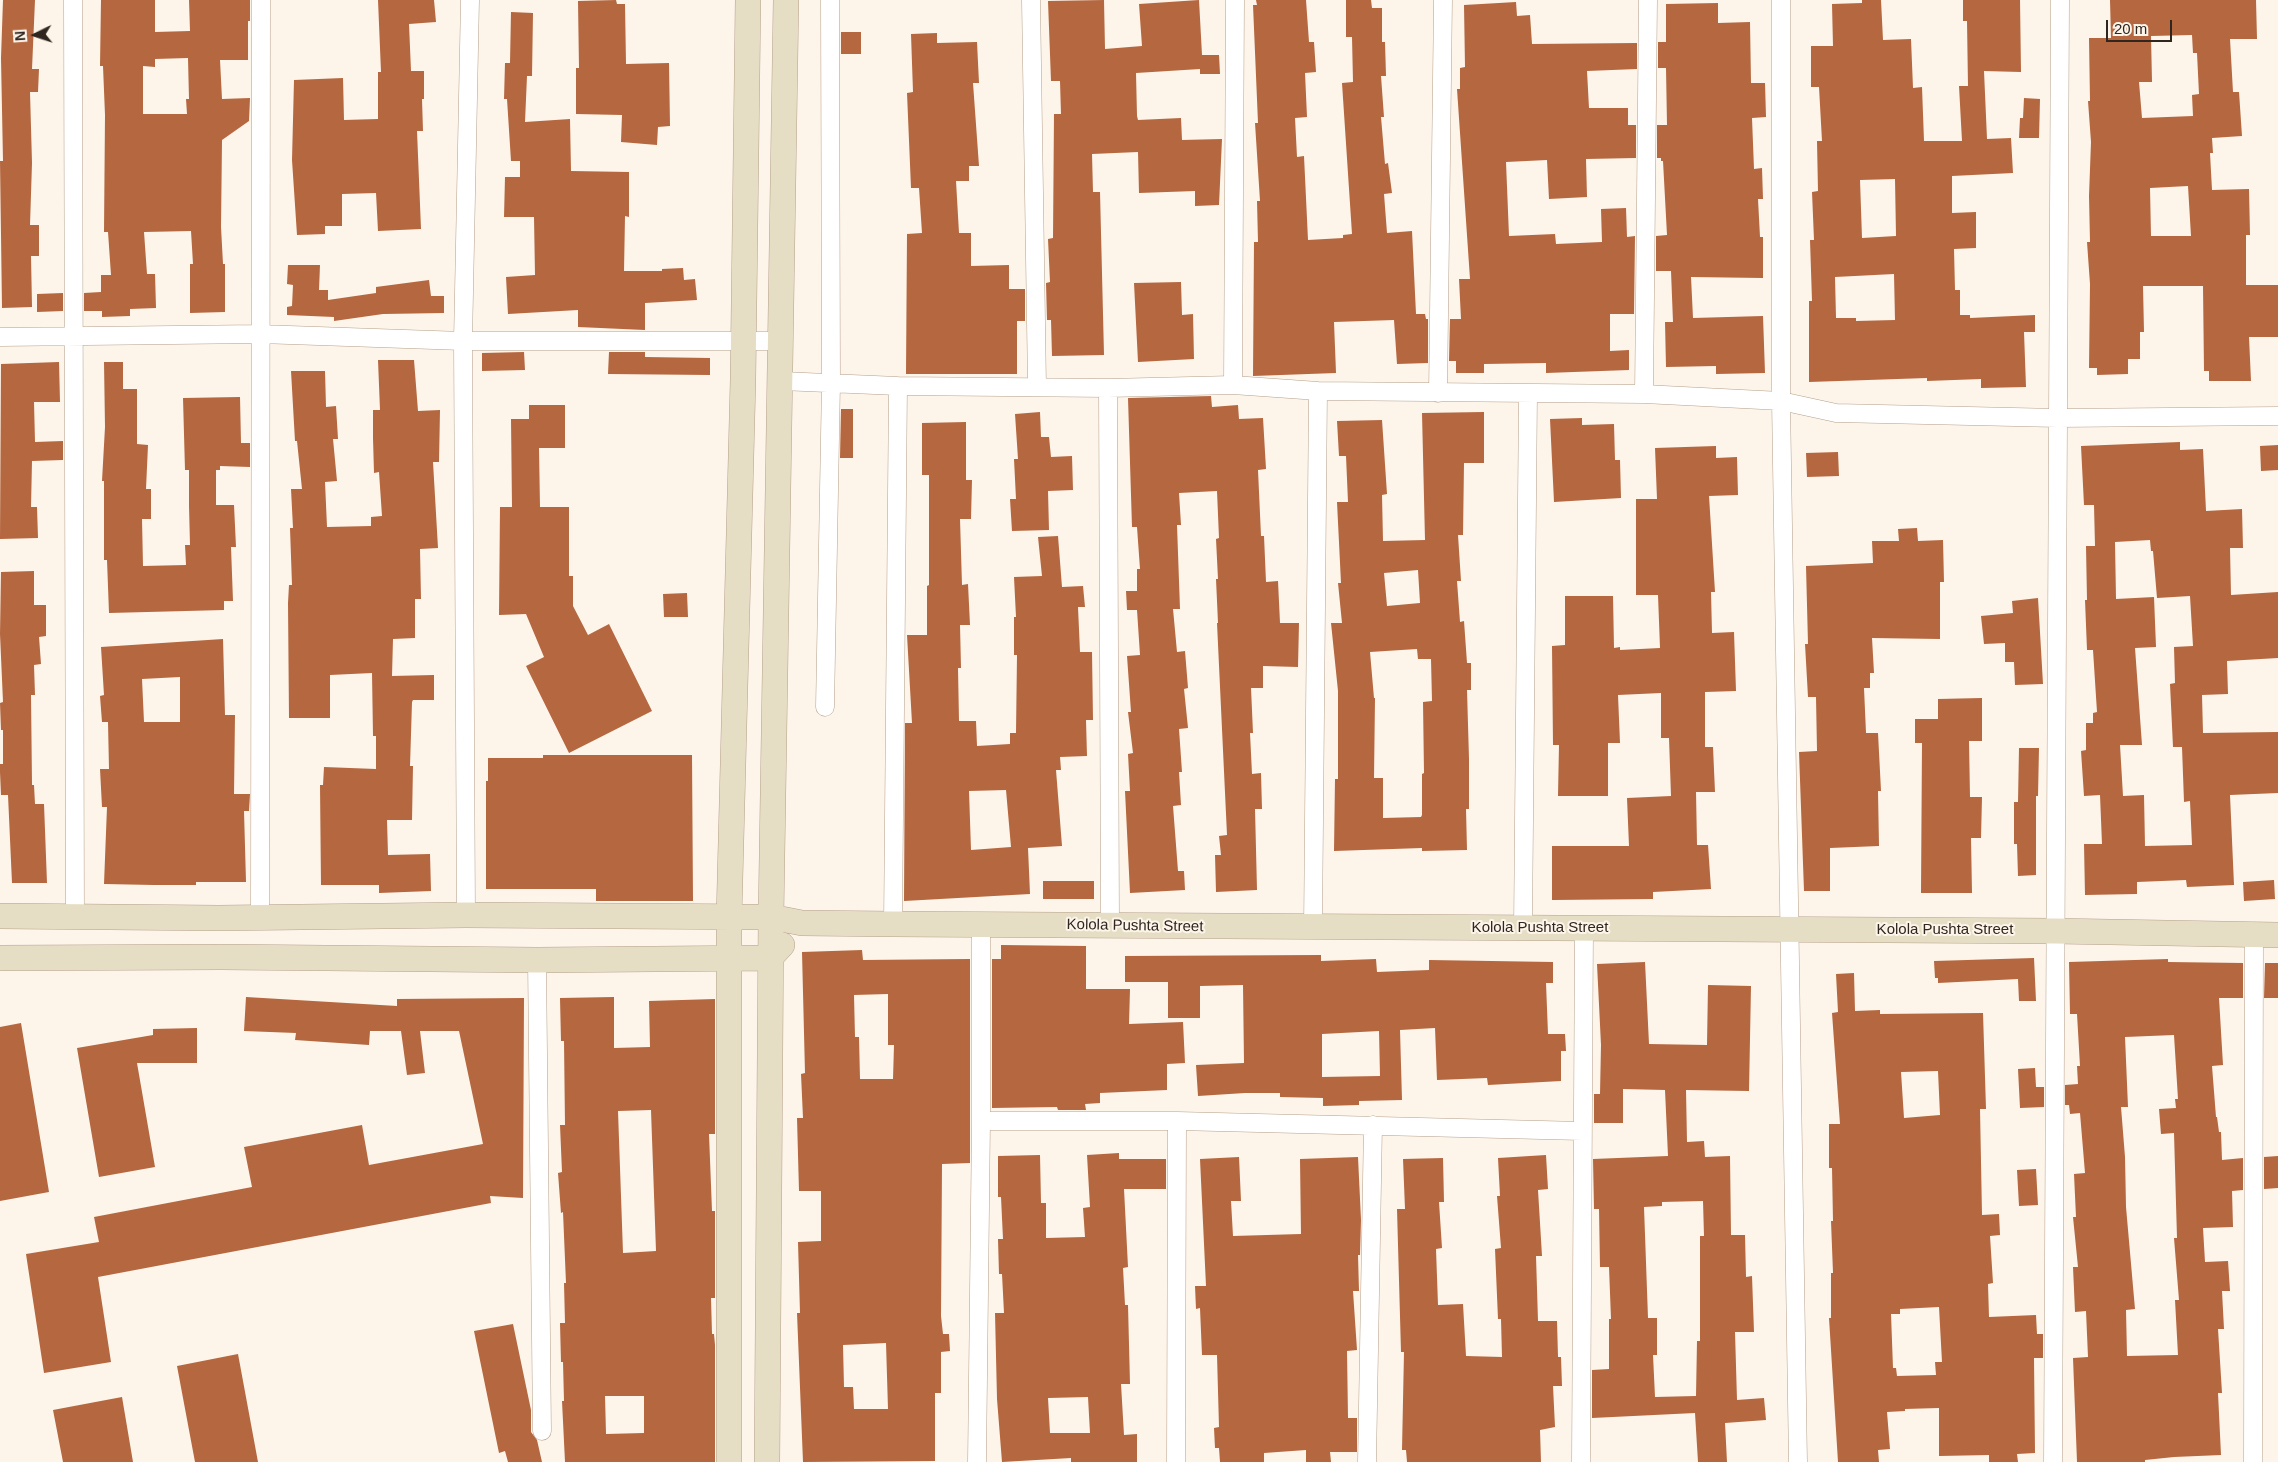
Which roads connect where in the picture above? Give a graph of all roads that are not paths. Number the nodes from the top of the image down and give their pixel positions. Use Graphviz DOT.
graph roads {
  1 [pos="73,0"];
  2 [pos="261,0"];
  3 [pos="470,0"];
  4 [pos="748,0"];
  5 [pos="786,0"];
  6 [pos="830,0"];
  7 [pos="1031,0"];
  8 [pos="1235,0"];
  9 [pos="1443,0"];
  10 [pos="1648,0"];
  11 [pos="1781,0"];
  12 [pos="2060,0"];
  13 [pos="260,334"];
  14 [pos="74,336"];
  15 [pos="0,337"];
  16 [pos="463,341"];
  17 [pos="781,341"];
  18 [pos="744,342"];
  19 [pos="781,381"];
  20 [pos="831,383"];
  21 [pos="1233,385"];
  22 [pos="898,386"];
  23 [pos="1037,386"];
  24 [pos="1108,388"];
  25 [pos="1318,391"];
  26 [pos="1438,393"];
  27 [pos="1528,394"];
  28 [pos="1644,394"];
  29 [pos="1781,401"];
  30 [pos="2278,416"];
  31 [pos="2058,418"];
  32 [pos="825,707"];
  33 [pos="466,915"];
  34 [pos="0,916"];
  35 [pos="260,916"];
  36 [pos="75,917"];
  37 [pos="771,917"];
  38 [pos="730,918"];
  39 [pos="802,923"];
  40 [pos="893,924"];
  41 [pos="1110,924"];
  42 [pos="981,925"];
  43 [pos="1523,927"];
  44 [pos="1313,928"];
  45 [pos="1584,928"];
  46 [pos="1790,929"];
  47 [pos="2054,931"];
  48 [pos="2266,935"];
  49 [pos="0,958"];
  50 [pos="729,958"];
  51 [pos="770,958"];
  52 [pos="537,960"];
  53 [pos="1177,1121"];
  54 [pos="981,1122"];
  55 [pos="1372,1125"];
  56 [pos="1582,1130"];
  57 [pos="542,1431"];
  58 [pos="729,1462"];
  59 [pos="766,1462"];
  60 [pos="978,1462"];
  61 [pos="1176,1462"];
  62 [pos="1367,1462"];
  63 [pos="1581,1462"];
  64 [pos="1798,1462"];
  65 [pos="2053,1462"];
  66 [pos="2253,1462"];
  1 -- 14 [label="street"];
  2 -- 13 [label="street"];
  3 -- 16 [label="street"];
  4 -- 18 [label="main road"];
  5 -- 17 [label="main road"];
  6 -- 20 [label="street"];
  7 -- 23 [label="street"];
  8 -- 21 [label="street"];
  9 -- 26 [label="street"];
  10 -- 28 [label="street"];
  11 -- 29 [label="street"];
  12 -- 31 [label="street"];
  13 -- 14 [label="street"];
  13 -- 16 [label="street"];
  13 -- 35 [label="street"];
  14 -- 15 [label="street"];
  14 -- 36 [label="street"];
  16 -- 18 [label="street"];
  16 -- 33 [label="street"];
  17 -- 18 [label="street"];
  17 -- 19 [label="main road"];
  18 -- 38 [label="main road"];
  19 -- 20 [label="street"];
  19 -- 37 [label="main road"];
  20 -- 22 [label="street"];
  20 -- 32 [label="street"];
  21 -- 24 [label="street"];
  21 -- 25 [label="street"];
  22 -- 23 [label="street"];
  22 -- 40 [label="street"];
  23 -- 24 [label="street"];
  24 -- 41 [label="street"];
  25 -- 26 [label="street"];
  25 -- 44 [label="street"];
  26 -- 27 [label="street"];
  27 -- 28 [label="street"];
  27 -- 43 [label="street"];
  28 -- 29 [label="street"];
  29 -- 31 [label="street"];
  29 -- 46 [label="street"];
  30 -- 31 [label="street"];
  31 -- 47 [label="street"];
  33 -- 35 [label="main road, Kolola Pushta Street"];
  33 -- 38 [label="main road, Kolola Pushta Street"];
  34 -- 36 [label="main road, Kolola Pushta Street"];
  35 -- 36 [label="main road, Kolola Pushta Street"];
  37 -- 38 [label="main road, Kolola Pushta Street"];
  37 -- 39 [label="main road, Kolola Pushta Street"];
  37 -- 51 [label="main road"];
  38 -- 50 [label="main road"];
  39 -- 40 [label="main road, Kolola Pushta Street"];
  39 -- 51 [label="main road"];
  40 -- 42 [label="main road, Kolola Pushta Street"];
  41 -- 42 [label="main road, Kolola Pushta Street"];
  41 -- 44 [label="main road, Kolola Pushta Street"];
  42 -- 54 [label="street"];
  43 -- 44 [label="main road, Kolola Pushta Street"];
  43 -- 45 [label="main road, Kolola Pushta Street"];
  45 -- 46 [label="main road, Kolola Pushta Street"];
  45 -- 56 [label="street"];
  46 -- 47 [label="main road, Kolola Pushta Street"];
  46 -- 64 [label="street"];
  47 -- 48 [label="main road, Kolola Pushta Street"];
  47 -- 65 [label="street"];
  48 -- 66 [label="street"];
  49 -- 52 [label="main road"];
  50 -- 51 [label="main road"];
  50 -- 52 [label="main road"];
  50 -- 58 [label="main road"];
  51 -- 59 [label="main road"];
  52 -- 57 [label="street"];
  53 -- 54 [label="street"];
  53 -- 55 [label="street"];
  53 -- 61 [label="street"];
  54 -- 60 [label="street"];
  55 -- 56 [label="street"];
  55 -- 62 [label="street"];
  56 -- 63 [label="street"];
}
